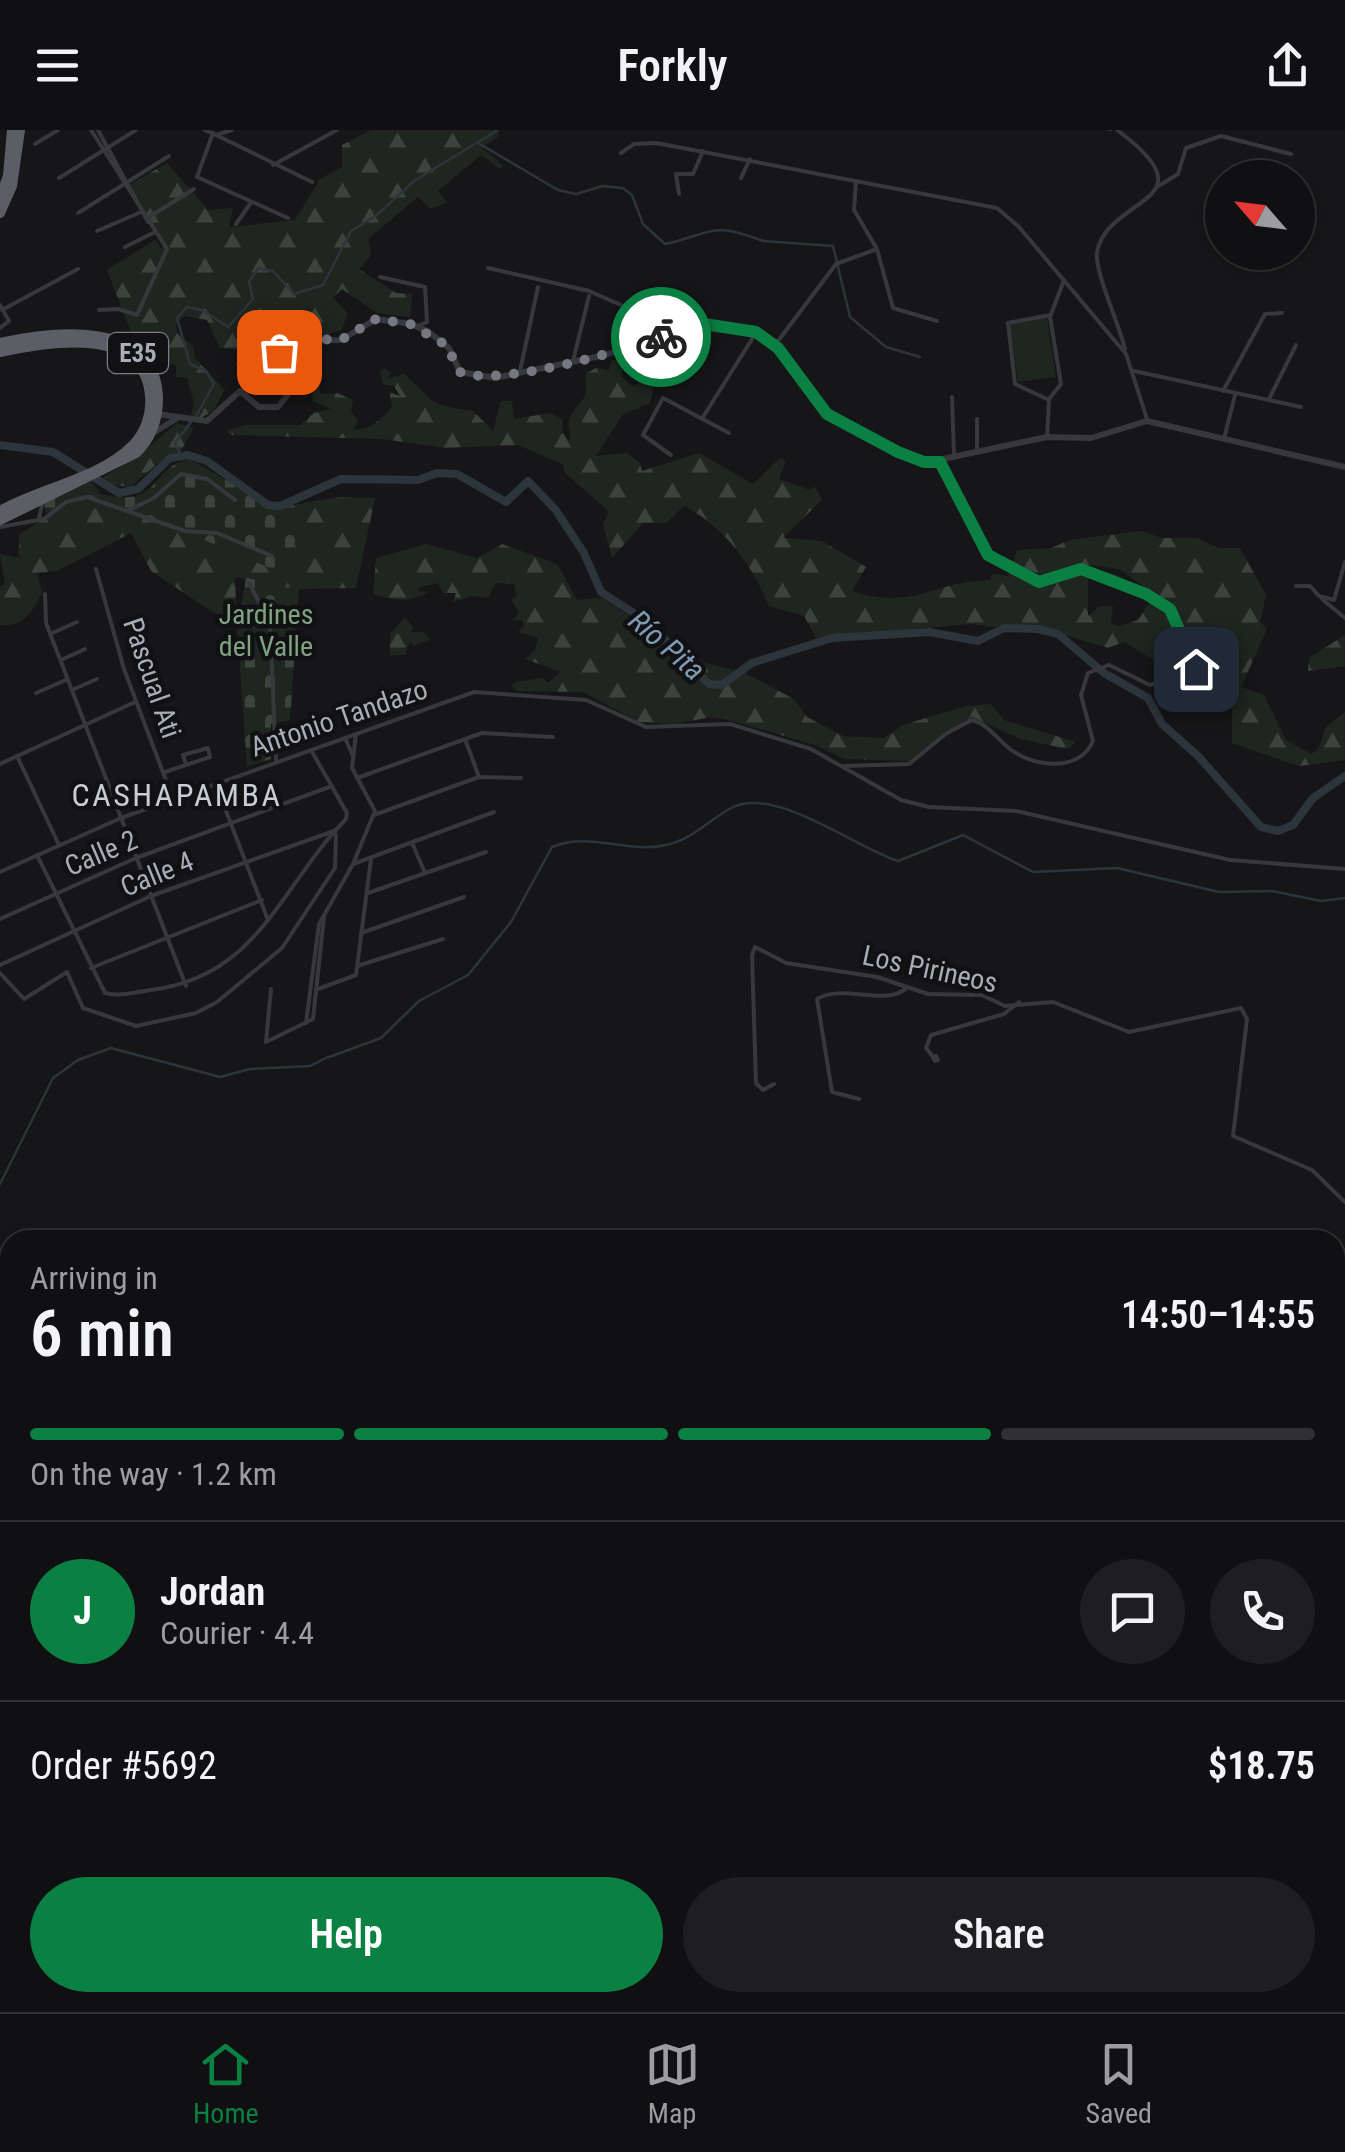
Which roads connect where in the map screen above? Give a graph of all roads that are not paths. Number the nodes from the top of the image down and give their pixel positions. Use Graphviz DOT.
graph roads {
  1 [pos="16,130"];
  2 [pos="58,130"];
  3 [pos="95,130"];
  4 [pos="136,130"];
  5 [pos="205,130"];
  6 [pos="232,130"];
  7 [pos="337,130"];
  8 [pos="1117,130"];
  9 [pos="214,134"];
  10 [pos="35,144"];
  11 [pos="106,148"];
  12 [pos="703,151"];
  13 [pos="621,153"];
  14 [pos="1290,154"];
  15 [pos="169,156"];
  16 [pos="750,160"];
  17 [pos="273,164"];
  18 [pos="59,178"];
  19 [pos="740,178"];
  20 [pos="856,181"];
  21 [pos="312,182"];
  22 [pos="126,183"];
  23 [pos="1156,187"];
  24 [pos="194,189"];
  25 [pos="679,194"];
  26 [pos="0,198"];
  27 [pos="250,204"];
  28 [pos="140,212"];
  29 [pos="0,213"];
  30 [pos="78,213"];
  31 [pos="288,218"];
  32 [pos="147,220"];
  33 [pos="236,224"];
  34 [pos="97,232"];
  35 [pos="155,232"];
  36 [pos="125,247"];
  37 [pos="877,249"];
  38 [pos="488,268"];
  39 [pos="78,269"];
  40 [pos="380,277"];
  41 [pos="1064,280"];
  42 [pos="538,287"];
  43 [pos="589,296"];
  44 [pos="1,307"];
  45 [pos="99,310"];
  46 [pos="1282,313"];
  47 [pos="1050,315"];
  48 [pos="937,321"];
  49 [pos="698,324"];
  50 [pos="418,326"];
  51 [pos="0,328"];
  52 [pos="756,332"];
  53 [pos="0,343"];
  54 [pos="1296,344"];
  55 [pos="775,345"];
  56 [pos="0,352"];
  57 [pos="1126,354"];
  58 [pos="573,361"];
  59 [pos="520,371"];
  60 [pos="1134,371"];
  61 [pos="1222,391"];
  62 [pos="1235,394"];
  63 [pos="952,396"];
  64 [pos="1269,399"];
  65 [pos="1049,400"];
  66 [pos="1302,407"];
  67 [pos="157,414"];
  68 [pos="178,418"];
  69 [pos="702,418"];
  70 [pos="977,419"];
  71 [pos="1147,421"];
  72 [pos="729,433"];
  73 [pos="150,435"];
  74 [pos="1047,436"];
  75 [pos="1224,439"];
  76 [pos="977,454"];
  77 [pos="671,456"];
  78 [pos="953,460"];
  79 [pos="940,462"];
  80 [pos="108,466"];
  81 [pos="1345,467"];
  82 [pos="81,479"];
  83 [pos="235,500"];
  84 [pos="43,505"];
  85 [pos="130,510"];
  86 [pos="0,511"];
  87 [pos="50,514"];
  88 [pos="36,521"];
  89 [pos="0,523"];
  90 [pos="272,556"];
  91 [pos="1345,562"];
  92 [pos="96,568"];
  93 [pos="249,583"];
  94 [pos="1296,586"];
  95 [pos="45,594"];
  96 [pos="1319,596"];
  97 [pos="1345,618"];
  98 [pos="77,622"];
  99 [pos="50,634"];
  100 [pos="86,649"];
  101 [pos="61,660"];
  102 [pos="68,679"];
  103 [pos="97,679"];
  104 [pos="72,690"];
  105 [pos="36,693"];
  106 [pos="136,702"];
  107 [pos="86,725"];
  108 [pos="356,734"];
  109 [pos="553,736"];
  110 [pos="344,738"];
  111 [pos="464,739"];
  112 [pos="311,750"];
  113 [pos="18,756"];
  114 [pos="352,756"];
  115 [pos="276,762"];
  116 [pos="0,764"];
  117 [pos="186,765"];
  118 [pos="844,766"];
  119 [pos="164,773"];
  120 [pos="479,777"];
  121 [pos="357,778"];
  122 [pos="521,778"];
  123 [pos="216,784"];
  124 [pos="332,786"];
  125 [pos="172,800"];
  126 [pos="494,812"];
  127 [pos="374,815"];
  128 [pos="121,818"];
  129 [pos="230,824"];
  130 [pos="334,831"];
  131 [pos="412,844"];
  132 [pos="58,845"];
  133 [pos="486,852"];
  134 [pos="37,855"];
  135 [pos="136,858"];
  136 [pos="370,859"];
  137 [pos="247,860"];
  138 [pos="353,864"];
  139 [pos="1345,868"];
  140 [pos="0,872"];
  141 [pos="425,872"];
  142 [pos="57,893"];
  143 [pos="368,893"];
  144 [pos="151,896"];
  145 [pos="464,897"];
  146 [pos="262,900"];
  147 [pos="324,916"];
  148 [pos="0,919"];
  149 [pos="268,920"];
  150 [pos="74,930"];
  151 [pos="361,933"];
  152 [pos="166,936"];
  153 [pos="444,939"];
  154 [pos="0,965"];
  155 [pos="357,966"];
  156 [pos="91,968"];
  157 [pos="0,973"];
  158 [pos="186,986"];
  159 [pos="908,987"];
  160 [pos="271,989"];
  161 [pos="318,989"];
  162 [pos="1019,1002"];
  163 [pos="306,1023"];
  164 [pos="933,1056"];
  165 [pos="774,1084"];
  166 [pos="859,1099"];
  167 [pos="1345,1202"];
  1 -- 26 [label="highway"];
  1 -- 29 [label="highway"];
  2 -- 10 [label="street"];
  3 -- 11 [label="street"];
  4 -- 11 [label="street"];
  5 -- 9 [label="street"];
  6 -- 9 [label="street"];
  7 -- 17 [label="street"];
  8 -- 23 [label="street"];
  9 -- 17 [label="street"];
  9 -- 27 [label="street"];
  11 -- 18 [label="street"];
  11 -- 22 [label="street"];
  12 -- 13 [label="street"];
  12 -- 16 [label="street"];
  12 -- 25 [label="street"];
  14 -- 23 [label="street"];
  15 -- 22 [label="street"];
  16 -- 19 [label="street"];
  16 -- 20 [label="street"];
  17 -- 21 [label="street"];
  20 -- 37 [label="street"];
  20 -- 41 [label="street"];
  22 -- 28 [label="street"];
  22 -- 30 [label="street"];
  22 -- 32 [label="street"];
  23 -- 57 [label="street"];
  24 -- 32 [label="street"];
  27 -- 31 [label="street"];
  27 -- 33 [label="street"];
  28 -- 32 [label="street"];
  28 -- 34 [label="street"];
  32 -- 35 [label="street"];
  35 -- 36 [label="street"];
  35 -- 45 [label="street"];
  37 -- 48 [label="street"];
  37 -- 55 [label="street"];
  38 -- 49 [label="street"];
  39 -- 44 [label="street"];
  40 -- 50 [label="street"];
  41 -- 47 [label="street"];
  41 -- 57 [label="street"];
  42 -- 59 [label="street"];
  43 -- 58 [label="street"];
  44 -- 51 [label="street"];
  46 -- 61 [label="street"];
  47 -- 65 [label="street"];
  47 -- 65 [label="street"];
  49 -- 52 [label="street"];
  49 -- 58 [label="street"];
  50 -- 59 [label="street"];
  50 -- 68 [label="street"];
  52 -- 55 [label="street"];
  52 -- 69 [label="street"];
  53 -- 67 [label="highway, E35"];
  54 -- 64 [label="street"];
  55 -- 79 [label="street"];
  56 -- 80 [label="highway, E35"];
  57 -- 60 [label="street"];
  58 -- 59 [label="street"];
  60 -- 61 [label="street"];
  60 -- 71 [label="street"];
  61 -- 62 [label="street"];
  62 -- 64 [label="street"];
  62 -- 75 [label="street"];
  63 -- 78 [label="street"];
  64 -- 66 [label="street"];
  65 -- 74 [label="street"];
  67 -- 68 [label="street"];
  67 -- 73 [label="highway, E35"];
  68 -- 73 [label="street"];
  69 -- 72 [label="street"];
  69 -- 77 [label="street"];
  70 -- 76 [label="street"];
  71 -- 74 [label="street"];
  71 -- 75 [label="street"];
  73 -- 80 [label="highway, E35"];
  74 -- 76 [label="street"];
  75 -- 81 [label="street"];
  76 -- 78 [label="street"];
  78 -- 79 [label="street"];
  79 -- 118 [label="street"];
  80 -- 82 [label="highway, E35"];
  82 -- 84 [label="highway, E35"];
  82 -- 86 [label="highway, E35"];
  83 -- 85 [label="street"];
  84 -- 87 [label="street"];
  84 -- 88 [label="street"];
  84 -- 89 [label="highway, E35"];
  85 -- 87 [label="street"];
  85 -- 90 [label="street"];
  87 -- 88 [label="street"];
  88 -- 89 [label="street"];
  91 -- 96 [label="street"];
  92 -- 106 [label="street, Pascual Ati"];
  93 -- 115 [label="street"];
  94 -- 96 [label="street"];
  95 -- 99 [label="street"];
  96 -- 97 [label="street"];
  98 -- 99 [label="street"];
  99 -- 101 [label="street"];
  100 -- 101 [label="street"];
  101 -- 102 [label="street"];
  102 -- 104 [label="street"];
  102 -- 105 [label="street"];
  103 -- 104 [label="street"];
  104 -- 107 [label="street"];
  106 -- 107 [label="street"];
  106 -- 119 [label="street, Pascual Ati"];
  107 -- 113 [label="street"];
  107 -- 128 [label="street"];
  108 -- 110 [label="street, Antonio Tandazo"];
  108 -- 114 [label="street"];
  108 -- 118 [label="street, Antonio Tandazo"];
  109 -- 111 [label="street"];
  110 -- 112 [label="street, Antonio Tandazo"];
  110 -- 114 [label="street"];
  111 -- 120 [label="street"];
  111 -- 121 [label="street"];
  112 -- 115 [label="street, Antonio Tandazo"];
  112 -- 124 [label="street"];
  113 -- 116 [label="street"];
  113 -- 132 [label="street"];
  114 -- 121 [label="street"];
  115 -- 123 [label="street, Antonio Tandazo"];
  117 -- 117 [label="street"];
  117 -- 119 [label="street"];
  118 -- 139 [label="street"];
  119 -- 125 [label="street, Pascual Ati"];
  120 -- 122 [label="street"];
  120 -- 127 [label="street"];
  121 -- 127 [label="street"];
  123 -- 125 [label="street, Antonio Tandazo"];
  123 -- 129 [label="street"];
  124 -- 129 [label="street, Calle 2"];
  124 -- 130 [label="street"];
  125 -- 128 [label="street, Antonio Tandazo"];
  126 -- 131 [label="street"];
  127 -- 138 [label="street"];
  128 -- 132 [label="street, Antonio Tandazo"];
  128 -- 135 [label="street"];
  129 -- 135 [label="street, Calle 2"];
  129 -- 137 [label="street"];
  130 -- 137 [label="street, Calle 4"];
  130 -- 149 [label="street"];
  130 -- 157 [label="street"];
  131 -- 136 [label="street"];
  131 -- 141 [label="street"];
  132 -- 134 [label="street, Antonio Tandazo"];
  133 -- 141 [label="street"];
  134 -- 140 [label="street, Antonio Tandazo"];
  134 -- 142 [label="street"];
  135 -- 142 [label="street, Calle 2"];
  135 -- 144 [label="street"];
  136 -- 138 [label="street"];
  136 -- 143 [label="street"];
  137 -- 144 [label="street, Calle 4"];
  137 -- 146 [label="street"];
  138 -- 147 [label="street"];
  141 -- 143 [label="street"];
  142 -- 148 [label="street, Calle 2"];
  142 -- 150 [label="street"];
  143 -- 151 [label="street"];
  144 -- 150 [label="street, Calle 4"];
  144 -- 152 [label="street"];
  145 -- 151 [label="street"];
  146 -- 149 [label="street"];
  146 -- 152 [label="street"];
  147 -- 161 [label="street"];
  147 -- 163 [label="street"];
  149 -- 158 [label="street"];
  150 -- 154 [label="street, Calle 4"];
  150 -- 156 [label="street"];
  151 -- 155 [label="street"];
  152 -- 156 [label="street"];
  152 -- 158 [label="street"];
  153 -- 155 [label="street"];
  155 -- 161 [label="street"];
  156 -- 158 [label="street"];
  159 -- 162 [label="street, Los Pirineos"];
  159 -- 165 [label="street, Los Pirineos"];
  159 -- 166 [label="street"];
  160 -- 163 [label="street"];
  161 -- 163 [label="street"];
  162 -- 164 [label="street"];
  162 -- 167 [label="street, Los Pirineos"];
}
